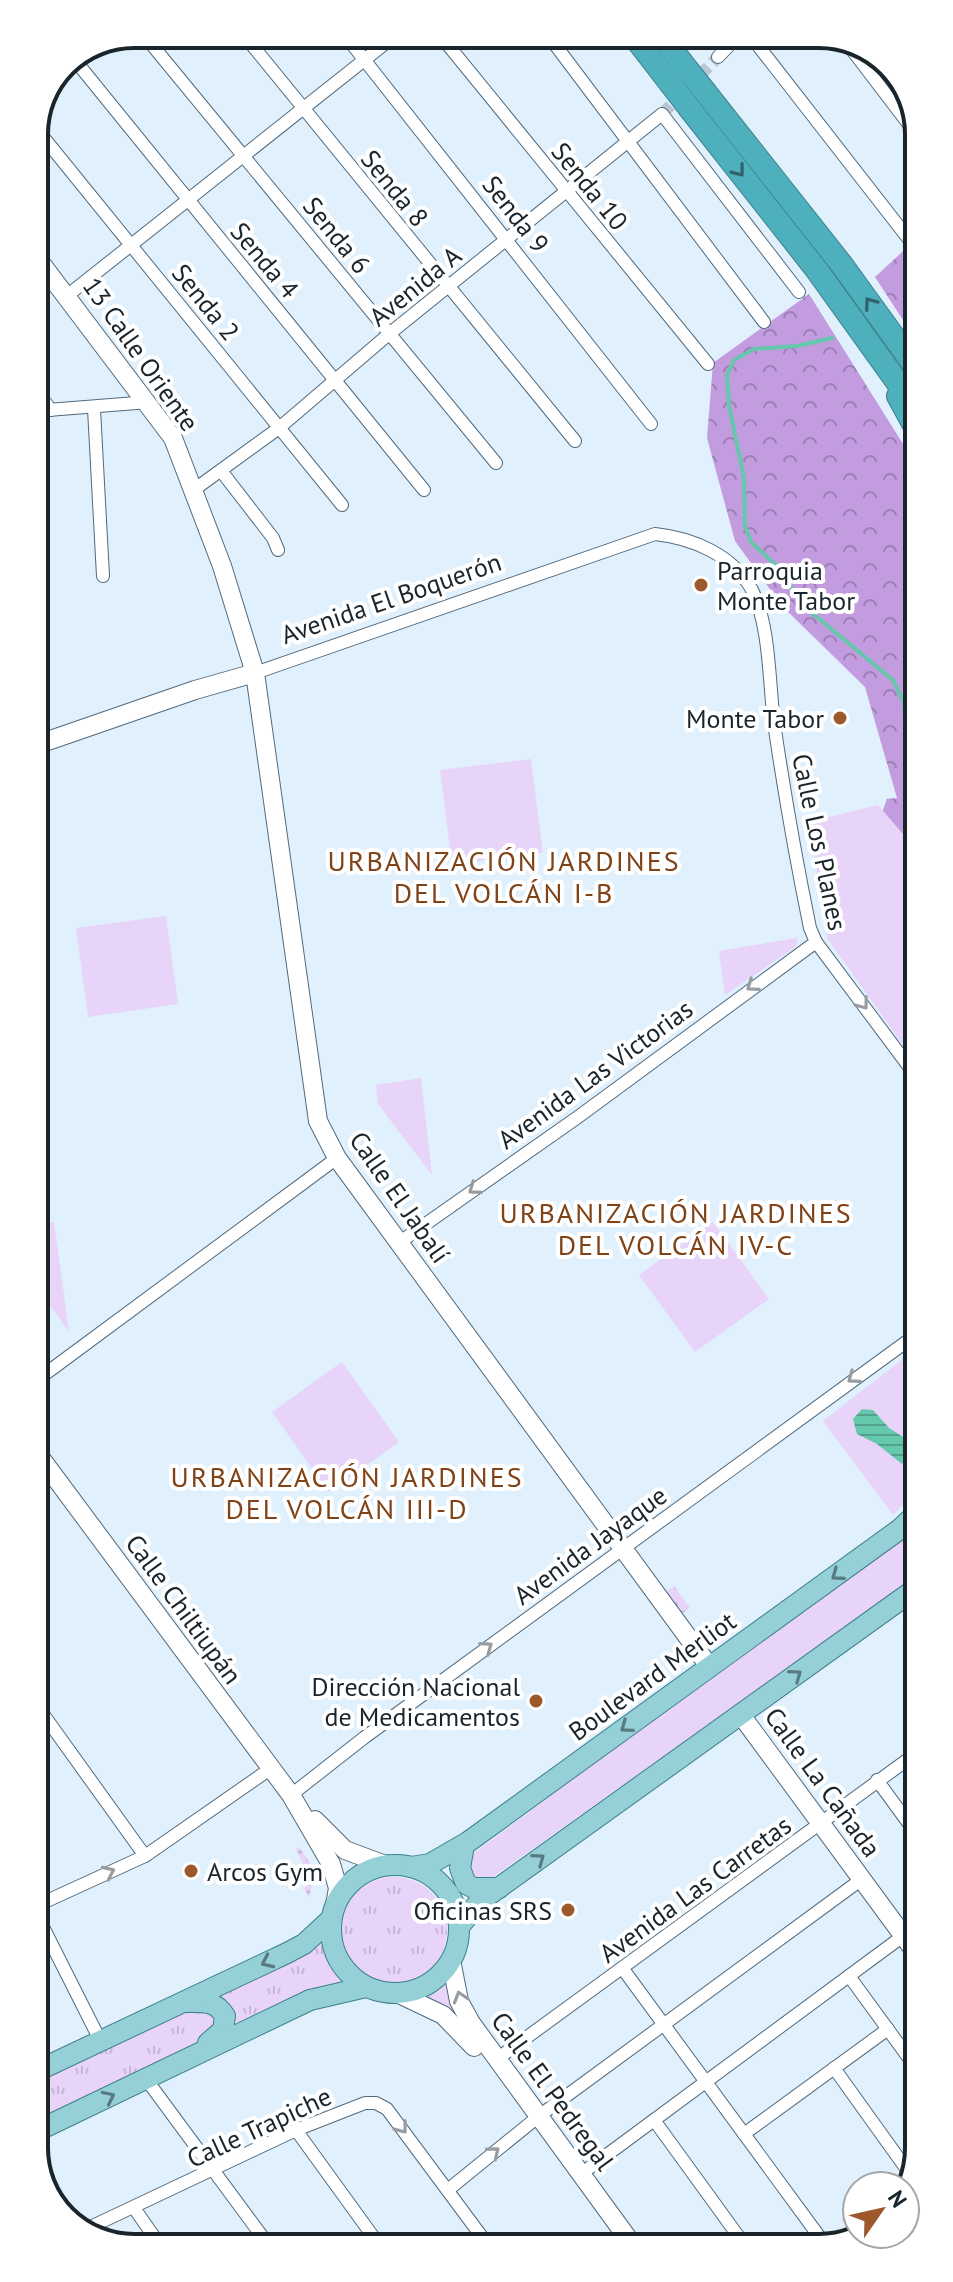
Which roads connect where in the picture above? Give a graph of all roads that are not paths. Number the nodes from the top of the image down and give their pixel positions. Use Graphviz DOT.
graph roads {
  1 [pos="155,48"];
  2 [pos="255,48"];
  3 [pos="355,48"];
  4 [pos="380,48"];
  5 [pos="450,48"];
  6 [pos="558,48"];
  7 [pos="648,48"];
  8 [pos="666,48"];
  9 [pos="727,48"];
  10 [pos="760,48"];
  11 [pos="718,57"];
  12 [pos="858,57"];
  13 [pos="365,60"];
  14 [pos="80,67"];
  15 [pos="679,76"];
  16 [pos="304,108"];
  17 [pos="902,116"];
  18 [pos="629,139"];
  19 [pos="48,143"];
  20 [pos="244,156"];
  21 [pos="567,192"];
  22 [pos="187,201"];
  23 [pos="905,234"];
  24 [pos="508,239"];
  25 [pos="133,247"];
  26 [pos="48,271"];
  27 [pos="447,288"];
  28 [pos="799,292"];
  29 [pos="68,295"];
  30 [pos="764,322"];
  31 [pos="389,334"];
  32 [pos="869,343"];
  33 [pos="905,352"];
  34 [pos="708,364"];
  35 [pos="338,381"];
  36 [pos="905,393"];
  37 [pos="149,402"];
  38 [pos="48,406"];
  39 [pos="94,409"];
  40 [pos="905,409"];
  41 [pos="48,410"];
  42 [pos="51,410"];
  43 [pos="651,424"];
  44 [pos="279,428"];
  45 [pos="575,441"];
  46 [pos="496,463"];
  47 [pos="222,472"];
  48 [pos="195,489"];
  49 [pos="424,490"];
  50 [pos="342,505"];
  51 [pos="278,550"];
  52 [pos="103,576"];
  53 [pos="750,588"];
  54 [pos="255,673"];
  55 [pos="48,741"];
  56 [pos="816,942"];
  57 [pos="905,1061"];
  58 [pos="337,1158"];
  59 [pos="400,1242"];
  60 [pos="905,1343"];
  61 [pos="48,1372"];
  62 [pos="48,1468"];
  63 [pos="905,1524"];
  64 [pos="624,1547"];
  65 [pos="905,1596"];
  66 [pos="709,1666"];
  67 [pos="741,1715"];
  68 [pos="48,1721"];
  69 [pos="905,1761"];
  70 [pos="270,1769"];
  71 [pos="877,1780"];
  72 [pos="291,1795"];
  73 [pos="905,1818"];
  74 [pos="820,1824"];
  75 [pos="464,1845"];
  76 [pos="145,1856"];
  77 [pos="388,1866"];
  78 [pos="411,1867"];
  79 [pos="862,1879"];
  80 [pos="499,1888"];
  81 [pos="48,1900"];
  82 [pos="335,1905"];
  83 [pos="459,1927"];
  84 [pos="903,1936"];
  85 [pos="48,1937"];
  86 [pos="905,1939"];
  87 [pos="451,1960"];
  88 [pos="623,1969"];
  89 [pos="849,1976"];
  90 [pos="366,1987"];
  91 [pos="399,1994"];
  92 [pos="183,2002"];
  93 [pos="665,2025"];
  94 [pos="888,2029"];
  95 [pos="100,2040"];
  96 [pos="196,2053"];
  97 [pos="905,2053"];
  98 [pos="497,2059"];
  99 [pos="48,2066"];
  100 [pos="834,2068"];
  101 [pos="146,2079"];
  102 [pos="706,2081"];
  103 [pos="534,2120"];
  104 [pos="654,2120"];
  105 [pos="48,2126"];
  106 [pos="296,2130"];
  107 [pos="744,2134"];
  108 [pos="904,2158"];
  109 [pos="215,2171"];
  110 [pos="581,2174"];
  111 [pos="449,2189"];
  112 [pos="134,2208"];
  113 [pos="96,2225"];
  114 [pos="152,2234"];
  115 [pos="261,2234"];
  116 [pos="371,2234"];
  117 [pos="480,2234"];
  118 [pos="609,2234"];
  119 [pos="625,2234"];
  120 [pos="737,2234"];
  121 [pos="817,2234"];
  1 -- 20 [label="street, Senda 6"];
  2 -- 16 [label="street, Senda 8"];
  3 -- 13 [label="street, Senda 9"];
  4 -- 13 [label="street"];
  5 -- 21 [label="street, Senda 10"];
  6 -- 18 [label="street"];
  7 -- 15 [label="highway"];
  8 -- 15 [label="highway"];
  9 -- 11 [label="street"];
  10 -- 23 [label="street"];
  12 -- 17 [label="street"];
  13 -- 16 [label="street"];
  13 -- 24 [label="street, Senda 9"];
  14 -- 22 [label="street, Senda 4"];
  15 -- 32 [label="highway, one-way, bridge"];
  33 -- 15 [label="highway, one-way, bridge"];
  16 -- 20 [label="street"];
  16 -- 27 [label="street, Senda 8"];
  18 -- 21 [label="street, Avenida A"];
  18 -- 28 [label="street, Avenida A"];
  18 -- 30 [label="street"];
  19 -- 25 [label="street, Senda 2"];
  20 -- 22 [label="street"];
  20 -- 31 [label="street, Senda 6"];
  21 -- 24 [label="street, Avenida A"];
  21 -- 34 [label="street, Senda 10"];
  22 -- 25 [label="street"];
  22 -- 35 [label="street, Senda 4"];
  24 -- 27 [label="street, Avenida A"];
  24 -- 43 [label="street, Senda 9"];
  25 -- 29 [label="street"];
  25 -- 44 [label="street, Senda 2"];
  26 -- 29 [label="main road, 13 Calle Oriente"];
  27 -- 31 [label="street, Avenida A"];
  27 -- 45 [label="street, Senda 8"];
  29 -- 37 [label="main road, 13 Calle Oriente"];
  31 -- 35 [label="street, Avenida A"];
  31 -- 46 [label="street, Senda 6"];
  32 -- 36 [label="highway"];
  32 -- 40 [label="highway"];
  35 -- 44 [label="street, Avenida A"];
  35 -- 49 [label="street, Senda 4"];
  37 -- 39 [label="street"];
  37 -- 48 [label="main road, 13 Calle Oriente"];
  38 -- 42 [label="street"];
  39 -- 42 [label="street"];
  39 -- 52 [label="street"];
  41 -- 42 [label="street"];
  44 -- 47 [label="street, Avenida A"];
  44 -- 50 [label="street, Senda 2"];
  47 -- 48 [label="street, Avenida A"];
  47 -- 51 [label="street"];
  48 -- 54 [label="main road, 13 Calle Oriente"];
  53 -- 54 [label="street, Avenida El Boquerón"];
  53 -- 56 [label="street, Calle Los Planes"];
  54 -- 55 [label="main road, Avenida El Boquerón"];
  54 -- 58 [label="main road, Calle El Jabalí"];
  56 -- 57 [label="street, Calle Los Planes, one-way"];
  56 -- 59 [label="street, Avenida Las Victorias, one-way"];
  58 -- 59 [label="main road, Calle El Jabalí"];
  58 -- 61 [label="street"];
  59 -- 64 [label="main road, Calle El Jabalí"];
  60 -- 64 [label="street, Avenida Jayaque, one-way"];
  62 -- 70 [label="main road, Calle Chiltiupán"];
  63 -- 66 [label="main road, Boulevard Merliot, one-way"];
  64 -- 66 [label="main road, Calle El Jabalí"];
  72 -- 64 [label="street, Avenida Jayaque, one-way"];
  67 -- 65 [label="main road, one-way"];
  66 -- 75 [label="main road, Boulevard Merliot, one-way"];
  67 -- 74 [label="main road, Calle La Cañada"];
  80 -- 67 [label="main road, one-way"];
  68 -- 76 [label="street"];
  69 -- 71 [label="street, Avenida Las Carretas"];
  70 -- 72 [label="main road, Calle Chiltiupán"];
  70 -- 76 [label="street"];
  71 -- 73 [label="street"];
  71 -- 74 [label="street, Avenida Las Carretas"];
  72 -- 77 [label="main road, Calle Chiltiupán"];
  72 -- 82 [label="main road, Calle Chiltiupán"];
  74 -- 79 [label="main road, Calle La Cañada"];
  74 -- 88 [label="street, Avenida Las Carretas"];
  75 -- 78 [label="main road, Boulevard Merliot"];
  75 -- 80 [label="main road"];
  81 -- 76 [label="street, one-way"];
  77 -- 78 [label="main road"];
  77 -- 82 [label="main road"];
  78 -- 83 [label="main road"];
  79 -- 84 [label="main road, Calle La Cañada"];
  79 -- 93 [label="street"];
  80 -- 83 [label="main road"];
  82 -- 90 [label="main road"];
  82 -- 92 [label="main road, one-way"];
  83 -- 87 [label="main road"];
  84 -- 86 [label="main road, Calle La Cañada"];
  84 -- 89 [label="street"];
  85 -- 95 [label="street"];
  87 -- 91 [label="main road"];
  98 -- 87 [label="main road, Calle El Pedregal, one-way"];
  88 -- 93 [label="street"];
  88 -- 98 [label="street, Avenida Las Carretas"];
  89 -- 94 [label="street"];
  89 -- 102 [label="street"];
  90 -- 91 [label="main road"];
  90 -- 96 [label="main road"];
  91 -- 103 [label="main road, Calle El Pedregal"];
  92 -- 95 [label="main road"];
  92 -- 96 [label="main road"];
  93 -- 102 [label="street"];
  93 -- 103 [label="street"];
  94 -- 97 [label="street"];
  94 -- 100 [label="street"];
  95 -- 99 [label="main road"];
  96 -- 101 [label="main road"];
  98 -- 103 [label="main road, Calle El Pedregal"];
  100 -- 107 [label="street"];
  100 -- 108 [label="street"];
  105 -- 101 [label="main road, one-way"];
  101 -- 109 [label="street"];
  102 -- 104 [label="street"];
  102 -- 107 [label="street"];
  103 -- 110 [label="main road, Calle El Pedregal"];
  111 -- 103 [label="street, one-way"];
  103 -- 118 [label="main road, Calle El Pedregal"];
  104 -- 110 [label="street"];
  104 -- 120 [label="street"];
  106 -- 109 [label="street, Calle Trapiche"];
  106 -- 111 [label="street, Calle Trapiche, one-way"];
  106 -- 116 [label="street"];
  107 -- 121 [label="street"];
  109 -- 112 [label="street, Calle Trapiche"];
  109 -- 115 [label="street"];
  110 -- 119 [label="main road, Calle El Pedregal"];
  111 -- 117 [label="street, Calle Trapiche"];
  112 -- 113 [label="street, Calle Trapiche"];
  112 -- 114 [label="street"];
}
